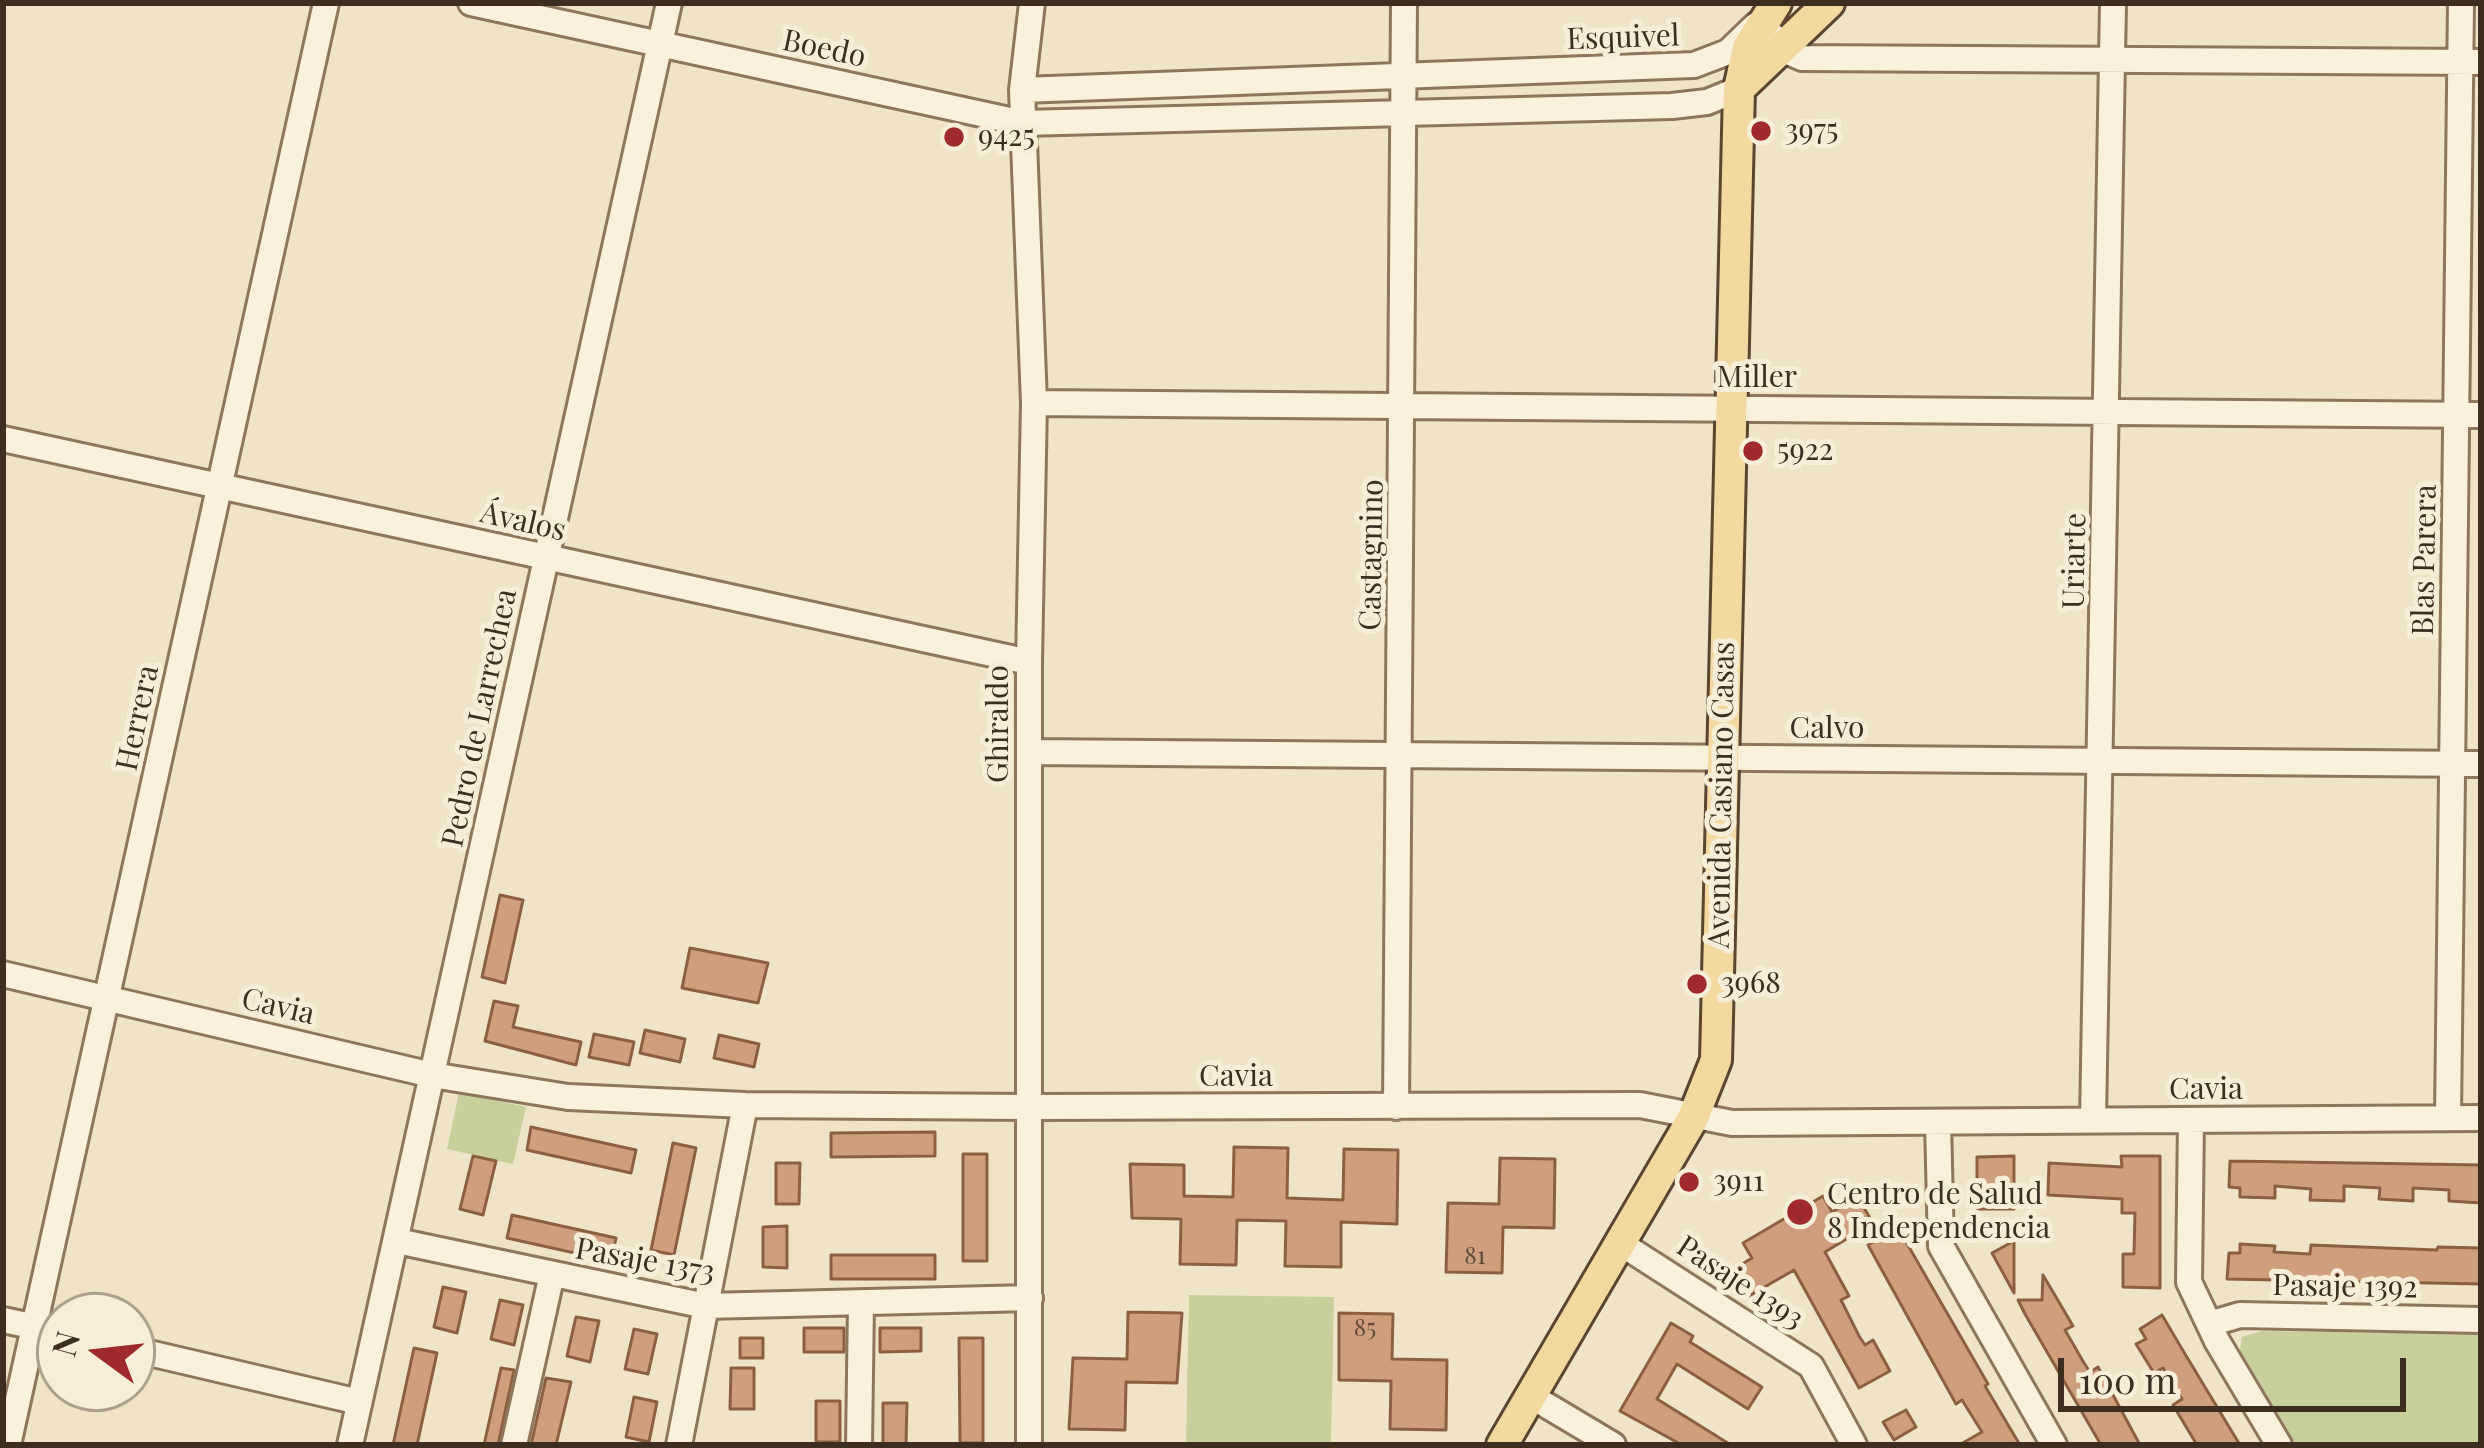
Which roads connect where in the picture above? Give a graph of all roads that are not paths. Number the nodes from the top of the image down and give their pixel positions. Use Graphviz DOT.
graph roads {
  1 [pos="326,3"];
  2 [pos="471,3"];
  3 [pos="669,3"];
  4 [pos="1032,3"];
  5 [pos="1404,3"];
  6 [pos="1829,3"];
  7 [pos="2114,3"];
  8 [pos="2462,3"];
  9 [pos="1766,8"];
  10 [pos="660,44"];
  11 [pos="1781,49"];
  12 [pos="2111,59"];
  13 [pos="2471,61"];
  14 [pos="1403,76"];
  15 [pos="1739,89"];
  16 [pos="1022,90"];
  17 [pos="1405,112"];
  18 [pos="1023,123"];
  19 [pos="1034,403"];
  20 [pos="1732,408"];
  21 [pos="1403,409"];
  22 [pos="2107,410"];
  23 [pos="2469,415"];
  24 [pos="3,439"];
  25 [pos="220,485"];
  26 [pos="546,558"];
  27 [pos="1029,662"];
  28 [pos="1029,752"];
  29 [pos="1400,757"];
  30 [pos="1723,759"];
  31 [pos="2102,761"];
  32 [pos="2452,764"];
  33 [pos="2481,764"];
  34 [pos="3,974"];
  35 [pos="107,997"];
  36 [pos="432,1075"];
  37 [pos="745,1105"];
  38 [pos="1030,1107"];
  39 [pos="1396,1107"];
  40 [pos="1693,1118"];
  41 [pos="2448,1118"];
  42 [pos="2481,1118"];
  43 [pos="2093,1120"];
  44 [pos="2191,1120"];
  45 [pos="1938,1122"];
  46 [pos="397,1240"];
  47 [pos="1620,1243"];
  48 [pos="552,1274"];
  49 [pos="1030,1298"];
  50 [pos="861,1304"];
  51 [pos="706,1306"];
  52 [pos="3,1320"];
  53 [pos="2481,1320"];
  54 [pos="2209,1324"];
  55 [pos="34,1327"];
  56 [pos="156,1355"];
  57 [pos="1531,1396"];
  58 [pos="359,1402"];
  59 [pos="8,1445"];
  60 [pos="350,1445"];
  61 [pos="514,1445"];
  62 [pos="679,1445"];
  63 [pos="860,1445"];
  64 [pos="1029,1445"];
  65 [pos="1502,1445"];
  66 [pos="1613,1445"];
  67 [pos="1854,1445"];
  68 [pos="2054,1445"];
  69 [pos="2279,1445"];
  1 -- 25 [label="street, Herrera"];
  2 -- 10 [label="street, Boedo"];
  3 -- 10 [label="street, Pedro de Larrechea"];
  4 -- 16 [label="street, Ghiraldo"];
  5 -- 14 [label="street, Castagnino"];
  6 -- 11 [label="main road"];
  7 -- 12 [label="street, Uriarte"];
  8 -- 13 [label="street, Blas Parera"];
  9 -- 11 [label="street"];
  9 -- 14 [label="street, Esquivel"];
  9 -- 15 [label="main road, Avenida Casiano Casas"];
  10 -- 18 [label="street, Boedo"];
  10 -- 26 [label="street, Pedro de Larrechea"];
  11 -- 12 [label="street"];
  11 -- 15 [label="main road"];
  12 -- 13 [label="street"];
  12 -- 22 [label="street, Uriarte"];
  13 -- 23 [label="street, Blas Parera"];
  14 -- 16 [label="street, Esquivel"];
  14 -- 17 [label="street, Castagnino"];
  15 -- 17 [label="street"];
  15 -- 20 [label="main road, Avenida Casiano Casas"];
  16 -- 18 [label="street, Ghiraldo"];
  17 -- 18 [label="street"];
  17 -- 21 [label="street, Castagnino"];
  18 -- 19 [label="street, Ghiraldo"];
  19 -- 21 [label="street, Miller"];
  19 -- 27 [label="street, Ghiraldo"];
  20 -- 21 [label="street, Miller"];
  20 -- 22 [label="street, Miller"];
  20 -- 30 [label="main road, Avenida Casiano Casas"];
  21 -- 29 [label="street, Castagnino"];
  22 -- 23 [label="street, Miller"];
  22 -- 31 [label="street, Uriarte"];
  23 -- 32 [label="street, Blas Parera"];
  24 -- 25 [label="street, Ávalos"];
  25 -- 26 [label="street, Ávalos"];
  25 -- 35 [label="street, Herrera"];
  26 -- 27 [label="street, Ávalos"];
  26 -- 36 [label="street, Pedro de Larrechea"];
  27 -- 28 [label="street, Ghiraldo"];
  28 -- 29 [label="street, Calvo"];
  28 -- 38 [label="street, Ghiraldo"];
  29 -- 30 [label="street, Calvo"];
  29 -- 39 [label="street, Castagnino"];
  30 -- 31 [label="street, Calvo"];
  30 -- 40 [label="main road, Avenida Casiano Casas"];
  31 -- 32 [label="street, Calvo"];
  31 -- 43 [label="street, Uriarte"];
  32 -- 33 [label="street, Calvo"];
  32 -- 41 [label="street, Blas Parera"];
  34 -- 35 [label="street, Cavia"];
  35 -- 36 [label="street, Cavia"];
  35 -- 55 [label="street, Herrera"];
  36 -- 37 [label="street, Cavia"];
  36 -- 46 [label="street, Pedro de Larrechea"];
  37 -- 38 [label="street, Cavia"];
  37 -- 51 [label="street"];
  38 -- 39 [label="street, Cavia"];
  38 -- 49 [label="street, Ghiraldo"];
  39 -- 40 [label="street, Cavia"];
  40 -- 45 [label="street, Cavia"];
  40 -- 47 [label="main road, Avenida Casiano Casas"];
  41 -- 42 [label="street, Cavia"];
  41 -- 44 [label="street, Cavia"];
  43 -- 44 [label="street, Cavia"];
  43 -- 45 [label="street, Cavia"];
  44 -- 54 [label="street"];
  45 -- 68 [label="street"];
  46 -- 48 [label="street, Pasaje 1373"];
  46 -- 58 [label="street, Pedro de Larrechea"];
  47 -- 57 [label="main road, Avenida Casiano Casas"];
  47 -- 67 [label="street, Pasaje 1393"];
  48 -- 51 [label="street, Pasaje 1373"];
  48 -- 61 [label="street"];
  49 -- 50 [label="street, Pasaje 1373"];
  49 -- 64 [label="street, Ghiraldo"];
  50 -- 51 [label="street, Pasaje 1373"];
  50 -- 63 [label="street"];
  51 -- 62 [label="street"];
  52 -- 55 [label="street"];
  53 -- 54 [label="street, Pasaje 1392"];
  54 -- 69 [label="street"];
  55 -- 59 [label="street, Herrera"];
  56 -- 58 [label="street"];
  57 -- 65 [label="main road, Avenida Casiano Casas"];
  57 -- 66 [label="street"];
  58 -- 60 [label="street, Pedro de Larrechea"];
}
